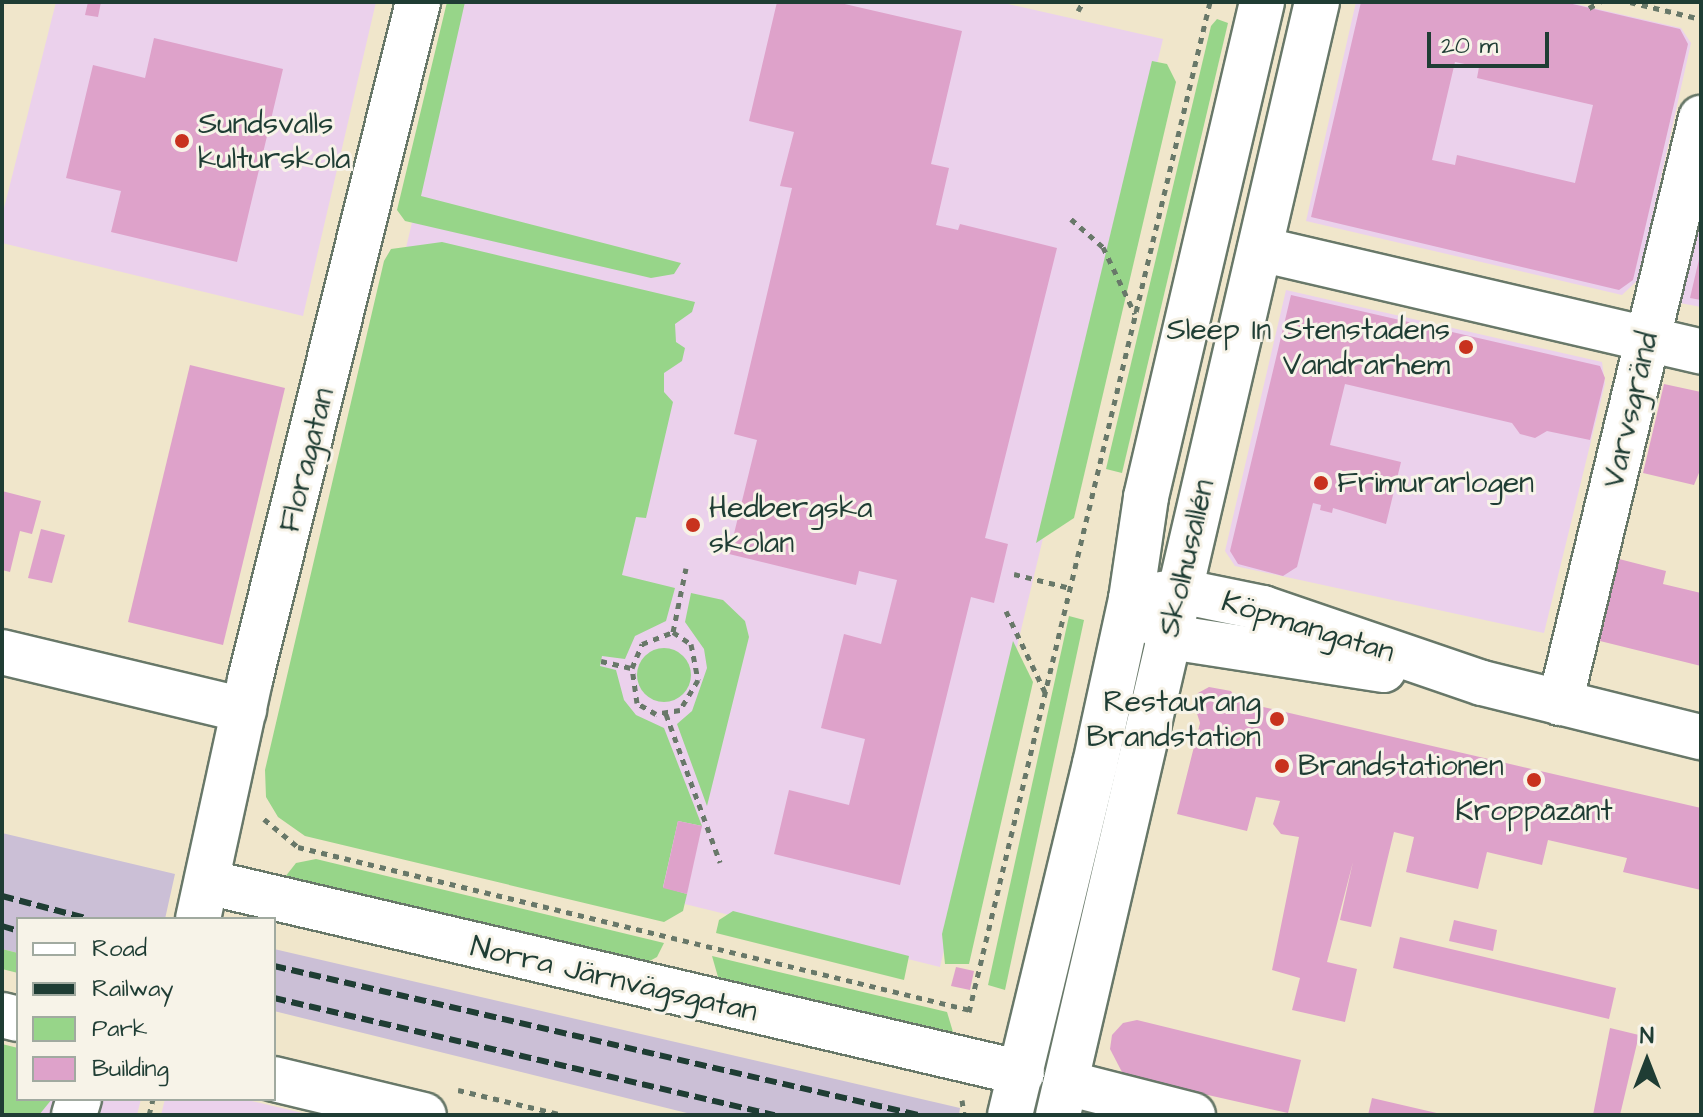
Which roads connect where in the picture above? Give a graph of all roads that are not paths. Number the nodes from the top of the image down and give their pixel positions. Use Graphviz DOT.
graph roads {
  1 [pos="418,2"];
  2 [pos="1262,2"];
  3 [pos="1317,2"];
  4 [pos="1701,118"];
  5 [pos="1260,249"];
  6 [pos="1648,339"];
  7 [pos="1701,352"];
  8 [pos="1180,591"];
  9 [pos="1131,599"];
  10 [pos="1170,637"];
  11 [pos="2,652"];
  12 [pos="1482,683"];
  13 [pos="1560,703"];
  14 [pos="244,710"];
  15 [pos="1701,737"];
  16 [pos="202,901"];
  17 [pos="1022,1073"];
  18 [pos="276,1079"];
  19 [pos="1062,1099"];
  20 [pos="424,1115"];
  21 [pos="1010,1115"];
  22 [pos="1193,1115"];
  1 -- 14 [label="street, Floragatan"];
  2 -- 9 [label="street, Skolhusallén"];
  3 -- 5 [label="street, Skolhusallén"];
  4 -- 6 [label="street, Varvsgränd"];
  5 -- 6 [label="street"];
  5 -- 8 [label="street, Skolhusallén"];
  6 -- 7 [label="street"];
  6 -- 13 [label="street, Varvsgränd"];
  8 -- 9 [label="street, Köpmangatan"];
  8 -- 10 [label="street, Skolhusallén"];
  8 -- 12 [label="street, Köpmangatan"];
  9 -- 10 [label="street"];
  9 -- 17 [label="street, Skolhusallén"];
  10 -- 12 [label="street, Köpmangatan"];
  10 -- 19 [label="street, Skolhusallén"];
  11 -- 14 [label="street"];
  12 -- 13 [label="street, Köpmangatan"];
  13 -- 15 [label="street, Köpmangatan"];
  14 -- 16 [label="street, Floragatan"];
  16 -- 17 [label="street, Norra Järnvägsgatan"];
  17 -- 21 [label="street, Skolhusallén"];
  18 -- 20 [label="street"];
  19 -- 22 [label="street"];
}
